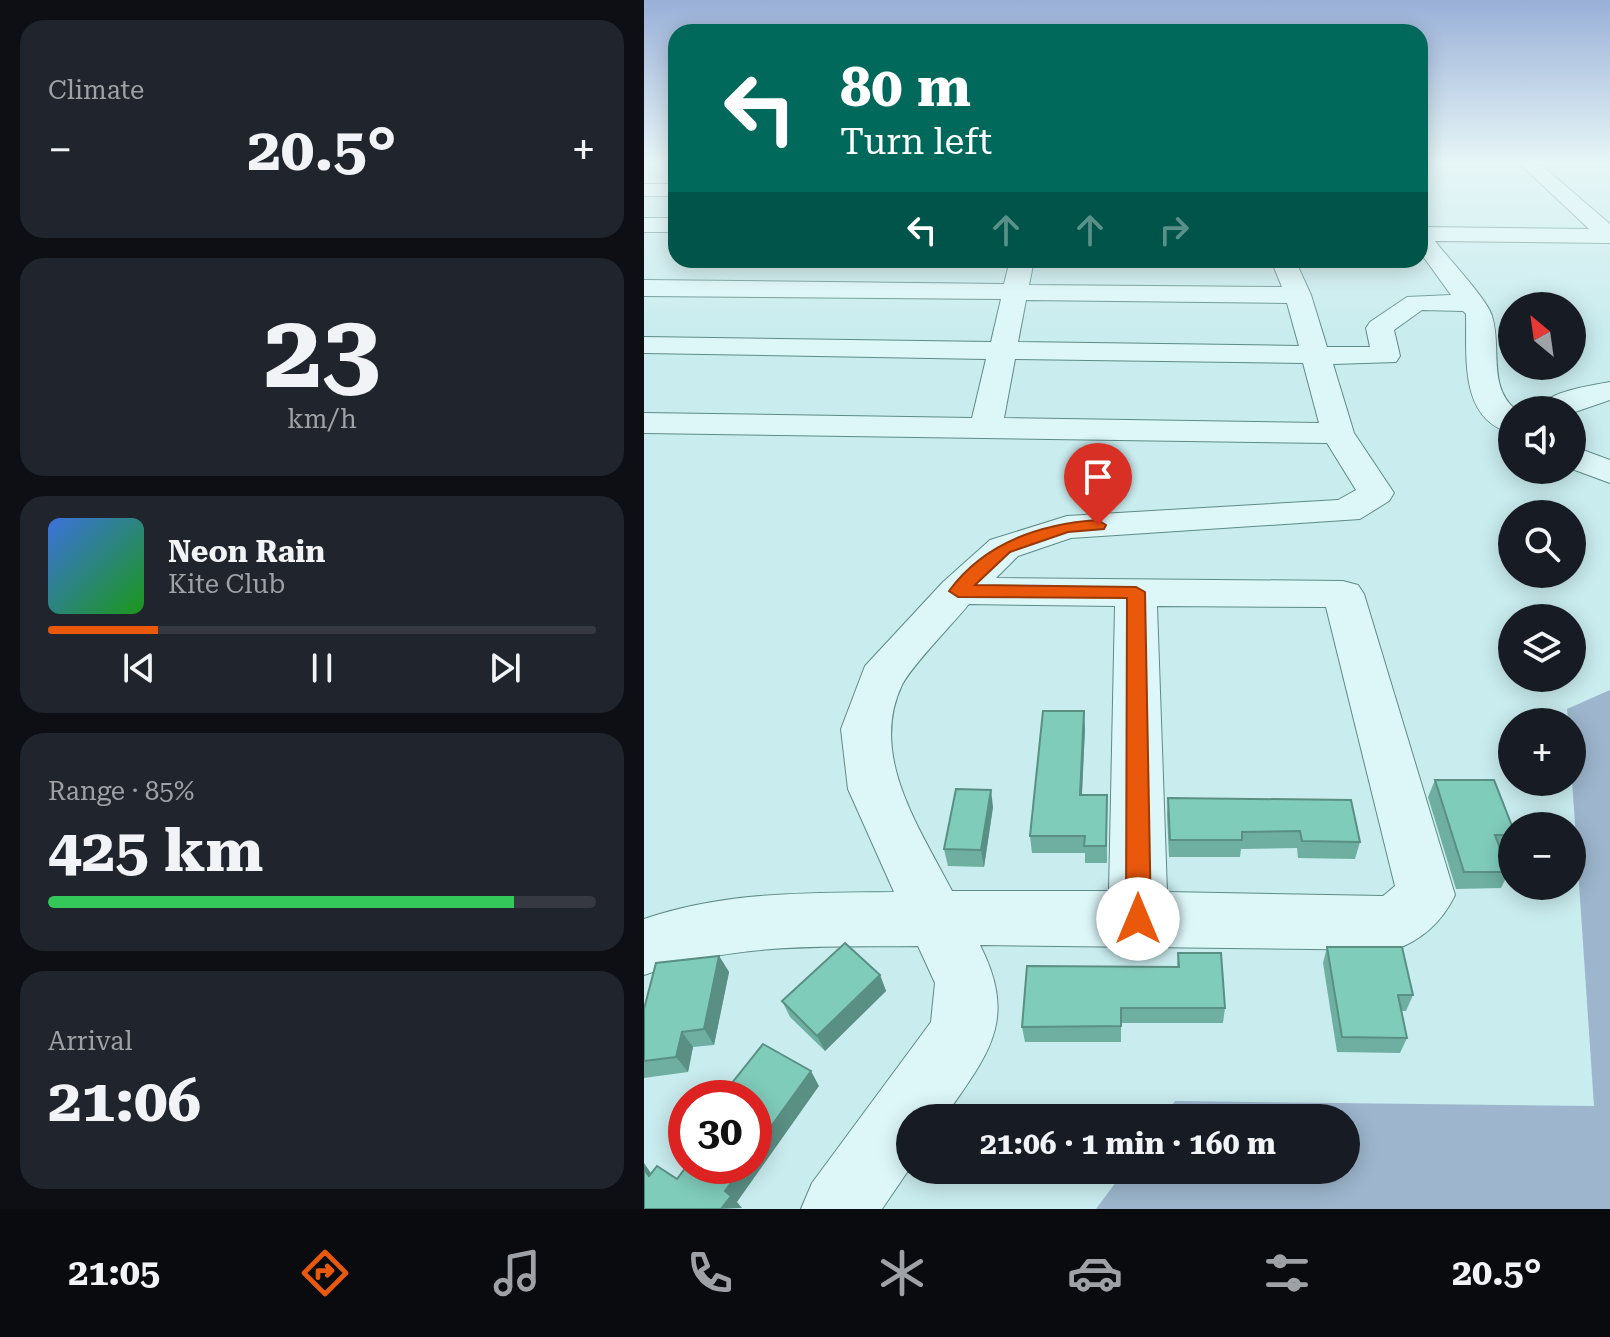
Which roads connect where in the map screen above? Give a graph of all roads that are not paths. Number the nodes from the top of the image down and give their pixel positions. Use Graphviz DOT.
graph roads {
  1 [pos="1591,219"];
  2 [pos="644,225"];
  3 [pos="668,225"];
  4 [pos="1428,235"];
  5 [pos="1610,236"];
  6 [pos="1428,246"];
  7 [pos="1020,268"];
  8 [pos="1286,268"];
  9 [pos="644,288"];
  10 [pos="1015,292"];
  11 [pos="1298,295"];
  12 [pos="1471,303"];
  13 [pos="877,309"];
  14 [pos="644,345"];
  15 [pos="1003,350"];
  16 [pos="1315,355"];
  17 [pos="1610,391"];
  18 [pos="1586,396"];
  19 [pos="1498,411"];
  20 [pos="644,423"];
  21 [pos="986,428"];
  22 [pos="1338,433"];
  23 [pos="1586,462"];
  24 [pos="1610,473"];
  25 [pos="958,591"];
  26 [pos="1136,592"];
  27 [pos="933,919"];
  28 [pos="1138,919"];
  29 [pos="644,947"];
  30 [pos="838,1209"];
  1 -- 5 [label="street"];
  2 -- 3 [label="street"];
  4 -- 5 [label="street"];
  6 -- 12 [label="street"];
  7 -- 10 [label="street"];
  8 -- 11 [label="street"];
  9 -- 13 [label="street"];
  10 -- 11 [label="street"];
  10 -- 13 [label="street"];
  10 -- 15 [label="street"];
  11 -- 16 [label="street"];
  12 -- 16 [label="street"];
  12 -- 19 [label="street"];
  13 -- 14 [label="street"];
  13 -- 15 [label="street"];
  15 -- 16 [label="street"];
  15 -- 21 [label="street"];
  16 -- 22 [label="street"];
  17 -- 18 [label="street"];
  20 -- 21 [label="street"];
  21 -- 22 [label="street"];
  22 -- 25 [label="street"];
  23 -- 24 [label="street"];
  25 -- 26 [label="street"];
  25 -- 27 [label="street"];
  26 -- 28 [label="street"];
  26 -- 28 [label="street"];
  27 -- 28 [label="street"];
  27 -- 29 [label="street"];
  27 -- 30 [label="street"];
}
